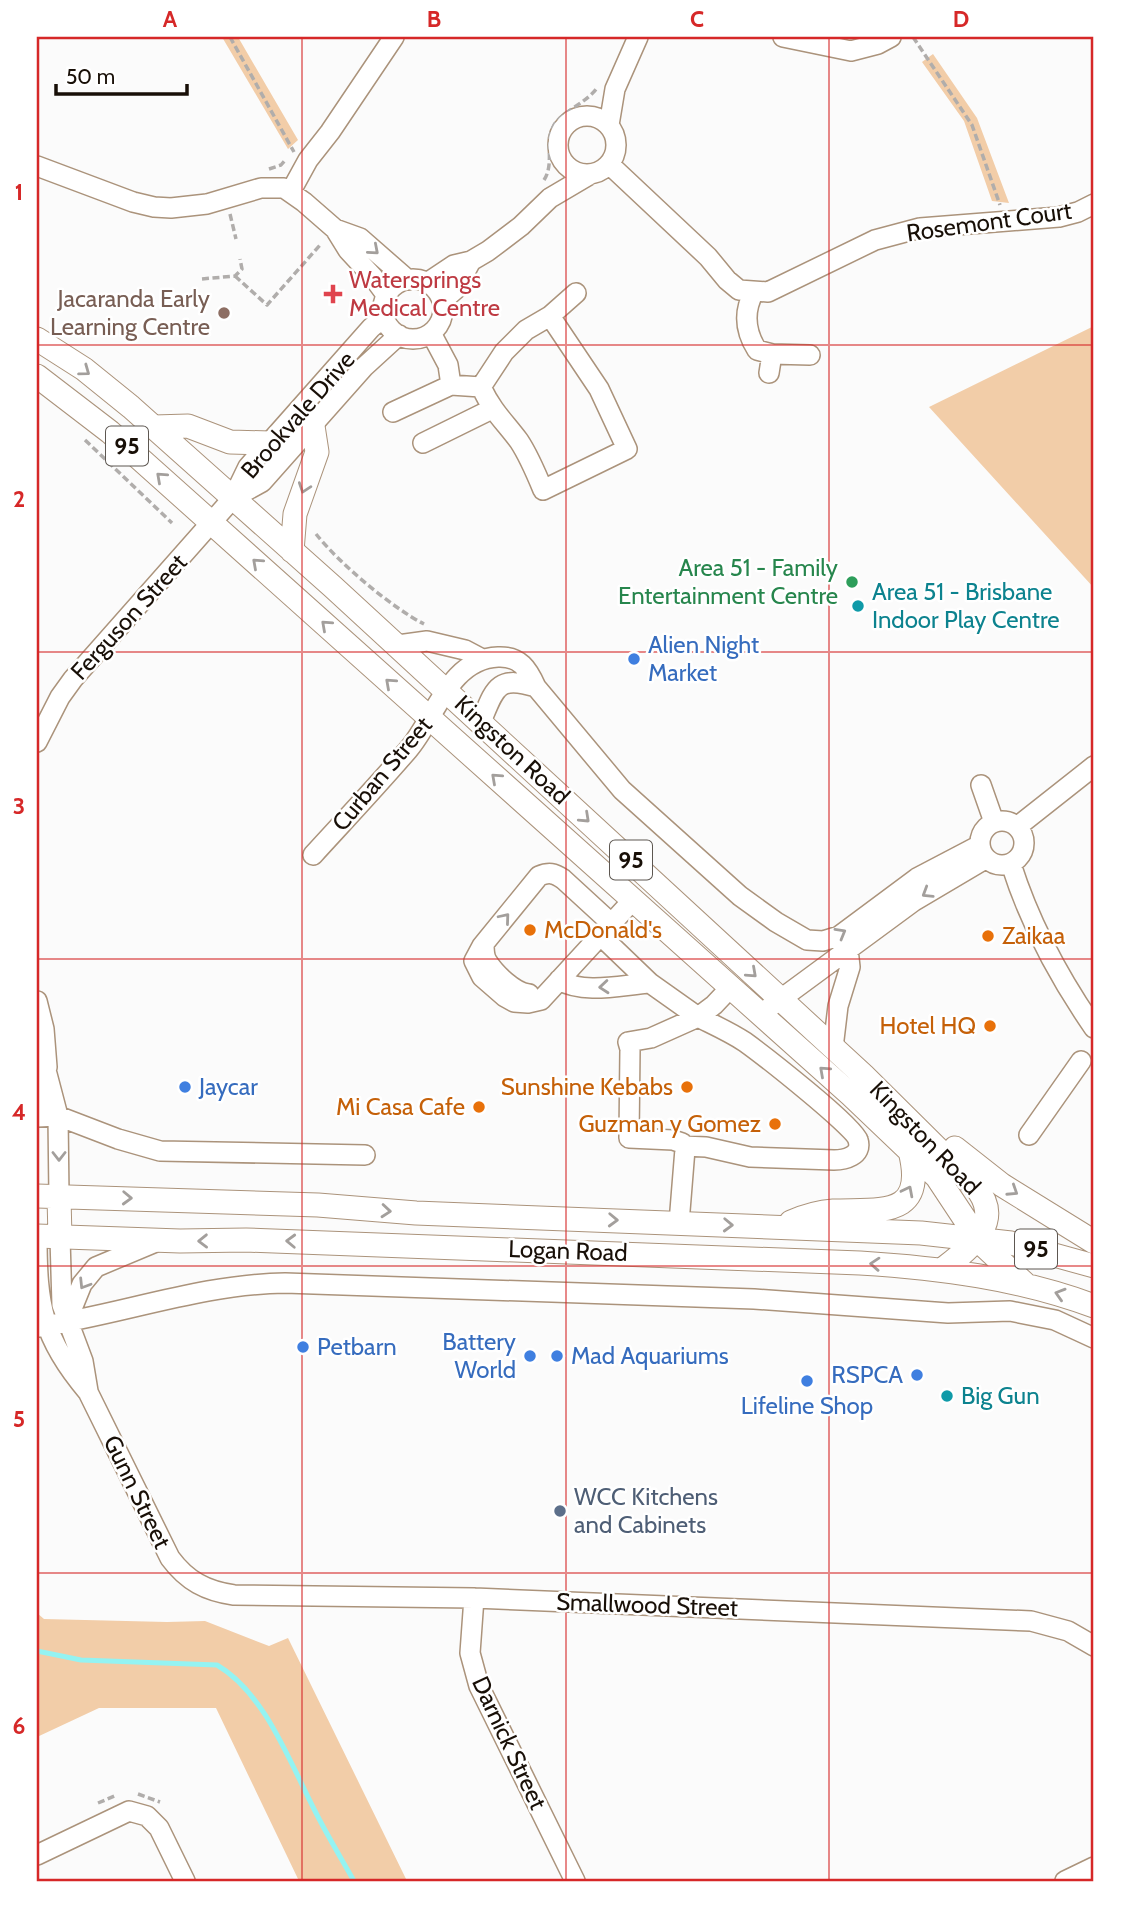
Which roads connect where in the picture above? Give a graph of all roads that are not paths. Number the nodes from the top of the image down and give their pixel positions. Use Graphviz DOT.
graph roads {
  1 [pos="394,37"];
  2 [pos="638,37"];
  3 [pos="783,37"];
  4 [pos="891,37"];
  5 [pos="607,86"];
  6 [pos="588,116"];
  7 [pos="609,125"];
  8 [pos="561,160"];
  9 [pos="609,164"];
  10 [pos="37,166"];
  11 [pos="589,175"];
  12 [pos="291,191"];
  13 [pos="545,193"];
  14 [pos="1094,204"];
  15 [pos="335,229"];
  16 [pos="471,261"];
  17 [pos="417,281"];
  18 [pos="754,292"];
  19 [pos="576,293"];
  20 [pos="387,296"];
  21 [pos="442,301"];
  22 [pos="385,316"];
  23 [pos="550,316"];
  24 [pos="431,333"];
  25 [pos="399,335"];
  26 [pos="37,339"];
  27 [pos="810,355"];
  28 [pos="37,376"];
  29 [pos="452,385"];
  30 [pos="481,387"];
  31 [pos="492,409"];
  32 [pos="393,412"];
  33 [pos="313,426"];
  34 [pos="154,427"];
  35 [pos="270,443"];
  36 [pos="423,443"];
  37 [pos="233,498"];
  38 [pos="212,523"];
  39 [pos="292,551"];
  40 [pos="398,645"];
  41 [pos="482,659"];
  42 [pos="536,687"];
  43 [pos="446,690"];
  44 [pos="430,719"];
  45 [pos="481,722"];
  46 [pos="37,742"];
  47 [pos="1094,766"];
  48 [pos="981,785"];
  49 [pos="994,822"];
  50 [pos="1018,826"];
  51 [pos="982,852"];
  52 [pos="313,855"];
  53 [pos="1011,864"];
  54 [pos="633,900"];
  55 [pos="607,930"];
  56 [pos="848,948"];
  57 [pos="650,983"];
  58 [pos="554,987"];
  59 [pos="731,987"];
  60 [pos="781,999"];
  61 [pos="37,1001"];
  62 [pos="761,1014"];
  63 [pos="698,1017"];
  64 [pos="1094,1028"];
  65 [pos="833,1048"];
  66 [pos="1081,1061"];
  67 [pos="47,1074"];
  68 [pos="863,1075"];
  69 [pos="851,1095"];
  70 [pos="37,1108"];
  71 [pos="834,1114"];
  72 [pos="58,1116"];
  73 [pos="37,1117"];
  74 [pos="1030,1135"];
  75 [pos="683,1146"];
  76 [pos="910,1151"];
  77 [pos="365,1155"];
  78 [pos="48,1197"];
  79 [pos="37,1223"];
  80 [pos="678,1223"];
  81 [pos="778,1227"];
  82 [pos="37,1236"];
  83 [pos="60,1238"];
  84 [pos="977,1238"];
  85 [pos="160,1240"];
  86 [pos="1094,1241"];
  87 [pos="1094,1266"];
  88 [pos="943,1269"];
  89 [pos="1025,1284"];
  90 [pos="1094,1306"];
  91 [pos="40,1318"];
  92 [pos="67,1321"];
  93 [pos="1094,1339"];
  94 [pos="88,1392"];
  95 [pos="196,1584"];
  96 [pos="474,1598"];
  97 [pos="1094,1646"];
  98 [pos="37,1855"];
  99 [pos="1094,1867"];
  100 [pos="185,1881"];
  101 [pos="575,1881"];
  102 [pos="1065,1881"];
  1 -- 12 [label="street"];
  2 -- 5 [label="street"];
  3 -- 4 [label="street"];
  5 -- 6 [label="street"];
  5 -- 7 [label="street"];
  6 -- 7 [label="street"];
  6 -- 8 [label="street"];
  7 -- 9 [label="street"];
  8 -- 11 [label="street"];
  8 -- 13 [label="street"];
  9 -- 11 [label="street"];
  9 -- 18 [label="street"];
  10 -- 12 [label="street"];
  11 -- 13 [label="street"];
  12 -- 15 [label="street"];
  13 -- 16 [label="street"];
  14 -- 18 [label="street, Rosemont Court"];
  15 -- 17 [label="street, one-way"];
  15 -- 20 [label="street"];
  16 -- 17 [label="street"];
  16 -- 21 [label="street"];
  17 -- 20 [label="street"];
  17 -- 21 [label="street"];
  18 -- 27 [label="street"];
  19 -- 23 [label="street"];
  20 -- 22 [label="street"];
  21 -- 24 [label="street"];
  22 -- 25 [label="street"];
  22 -- 35 [label="street, Brookvale Drive"];
  23 -- 30 [label="street"];
  23 -- 31 [label="street"];
  24 -- 25 [label="street"];
  24 -- 29 [label="street"];
  25 -- 33 [label="street, Brookvale Drive"];
  26 -- 34 [label="main road, Kingston Road / 95, one-way"];
  38 -- 28 [label="main road, Kingston Road / 95, one-way"];
  29 -- 30 [label="street"];
  29 -- 32 [label="street"];
  30 -- 31 [label="street"];
  31 -- 36 [label="street"];
  33 -- 37 [label="street, Brookvale Drive"];
  33 -- 39 [label="main road, one-way"];
  34 -- 35 [label="main road"];
  34 -- 37 [label="main road, Kingston Road / 95"];
  35 -- 37 [label="street, Brookvale Drive"];
  37 -- 38 [label="street, Ferguson Street"];
  37 -- 39 [label="main road, Kingston Road / 95"];
  44 -- 38 [label="main road, Kingston Road / 95, one-way"];
  38 -- 46 [label="street, Ferguson Street"];
  39 -- 40 [label="main road, Kingston Road / 95"];
  40 -- 41 [label="street"];
  40 -- 43 [label="main road, Kingston Road / 95"];
  41 -- 42 [label="street"];
  41 -- 43 [label="street, Curban Street"];
  42 -- 45 [label="street"];
  42 -- 51 [label="street, one-way"];
  43 -- 44 [label="street, Curban Street"];
  43 -- 45 [label="main road, Kingston Road / 95"];
  44 -- 52 [label="street, Curban Street"];
  54 -- 44 [label="main road, Kingston Road / 95, one-way"];
  45 -- 60 [label="main road, Kingston Road / 95, one-way"];
  47 -- 50 [label="street"];
  48 -- 49 [label="street"];
  49 -- 50 [label="street"];
  49 -- 51 [label="street"];
  50 -- 53 [label="street"];
  51 -- 53 [label="street"];
  51 -- 56 [label="street, one-way"];
  53 -- 64 [label="street"];
  54 -- 55 [label="street"];
  54 -- 59 [label="main road, Kingston Road / 95"];
  55 -- 57 [label="street"];
  55 -- 58 [label="street"];
  58 -- 55 [label="street, one-way"];
  56 -- 60 [label="street"];
  56 -- 65 [label="street"];
  57 -- 58 [label="street, one-way"];
  57 -- 63 [label="street"];
  59 -- 62 [label="main road, Kingston Road / 95"];
  59 -- 63 [label="street"];
  60 -- 62 [label="street"];
  60 -- 65 [label="main road, Kingston Road / 95"];
  61 -- 67 [label="street"];
  69 -- 62 [label="main road, Kingston Road / 95, one-way"];
  63 -- 71 [label="street"];
  63 -- 75 [label="street"];
  65 -- 68 [label="main road, Kingston Road / 95"];
  66 -- 74 [label="street"];
  67 -- 70 [label="street"];
  67 -- 72 [label="street"];
  68 -- 84 [label="main road, Kingston Road / 95"];
  68 -- 86 [label="main road, 95, one-way"];
  69 -- 71 [label="street"];
  69 -- 76 [label="main road, Kingston Road / 95"];
  71 -- 75 [label="street"];
  72 -- 73 [label="street"];
  72 -- 77 [label="street"];
  72 -- 78 [label="street, one-way"];
  75 -- 80 [label="street"];
  81 -- 76 [label="main road, one-way"];
  76 -- 84 [label="main road, Kingston Road / 95"];
  78 -- 80 [label="main road, Logan Road, one-way"];
  78 -- 83 [label="main road"];
  79 -- 82 [label="main road"];
  80 -- 81 [label="main road, Logan Road, one-way"];
  81 -- 84 [label="main road, Logan Road"];
  82 -- 83 [label="main road, Logan Road"];
  82 -- 91 [label="street, Gunn Street"];
  83 -- 85 [label="main road, Logan Road"];
  83 -- 92 [label="street, Gunn Street"];
  84 -- 87 [label="main road, Logan Road / 95"];
  84 -- 88 [label="main road"];
  84 -- 89 [label="main road, 95"];
  88 -- 85 [label="main road, Logan Road, one-way"];
  85 -- 92 [label="street, one-way"];
  88 -- 89 [label="main road, Logan Road"];
  90 -- 89 [label="main road, Logan Road / 95, one-way"];
  91 -- 92 [label="street"];
  91 -- 94 [label="street, Gunn Street"];
  92 -- 93 [label="street, Logan Road"];
  92 -- 94 [label="street, Gunn Street"];
  94 -- 95 [label="street, Gunn Street"];
  95 -- 96 [label="street, Smallwood Street"];
  96 -- 97 [label="street, Smallwood Street"];
  96 -- 101 [label="street, Darnick Street"];
  98 -- 100 [label="street"];
  99 -- 102 [label="street"];
}
